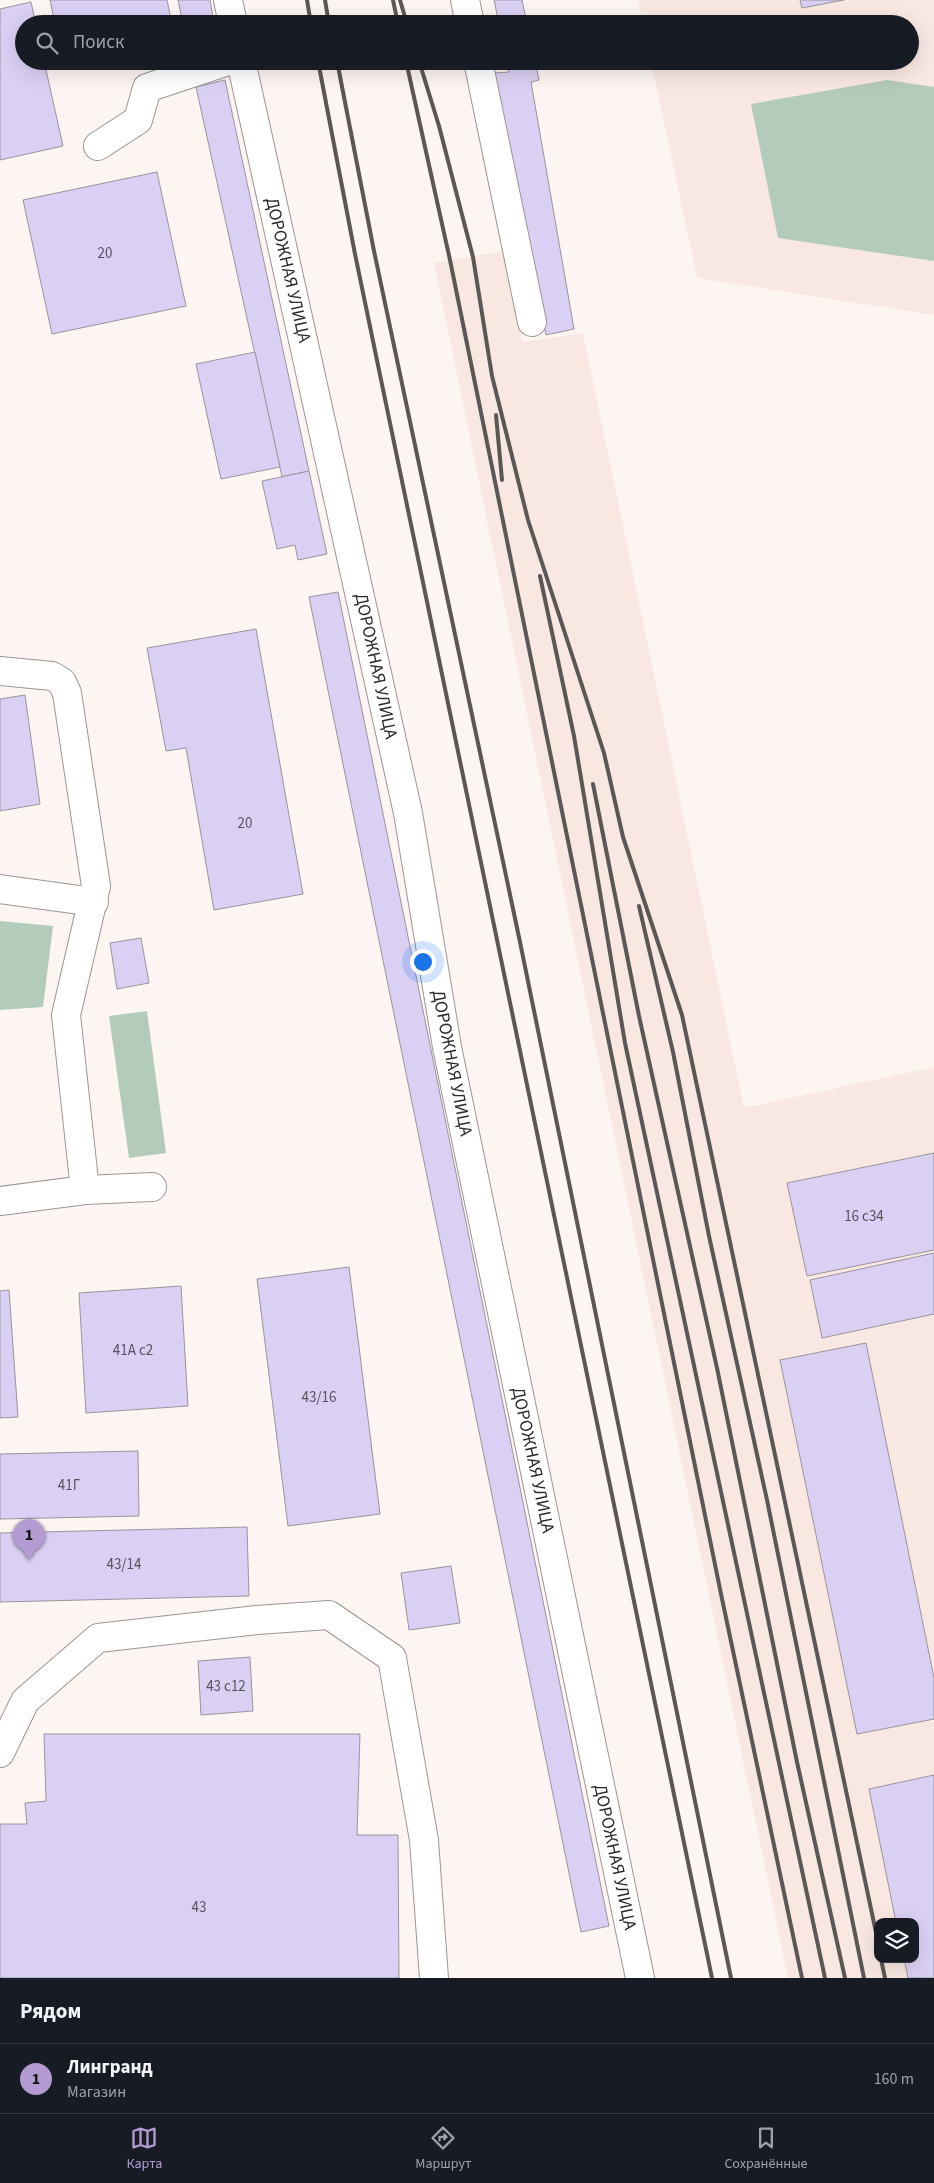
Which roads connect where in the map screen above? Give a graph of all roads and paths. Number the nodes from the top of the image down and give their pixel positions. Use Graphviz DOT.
graph roads {
  1 [pos="228,0"];
  2 [pos="465,0"];
  3 [pos="231,15"];
  4 [pos="468,15"];
  5 [pos="201,70"];
  6 [pos="243,70"];
  7 [pos="480,70"];
  8 [pos="98,146"];
  9 [pos="532,322"];
  10 [pos="0,671"];
  11 [pos="0,889"];
  12 [pos="94,902"];
  13 [pos="152,1187"];
  14 [pos="85,1190"];
  15 [pos="0,1201"];
  16 [pos="0,1753"];
  17 [pos="434,1978"];
  18 [pos="640,1978"];
  1 -- 3 [label="lane"];
  2 -- 4 [label="lane"];
  5 -- 8 [label="lane"];
  6 -- 18 [label="lane, ДОРОЖНАЯ УЛИЦА"];
  7 -- 9 [label="lane"];
  10 -- 12 [label="lane"];
  11 -- 12 [label="lane"];
  12 -- 14 [label="lane"];
  13 -- 14 [label="lane"];
  14 -- 15 [label="lane"];
  16 -- 17 [label="lane"];
}
